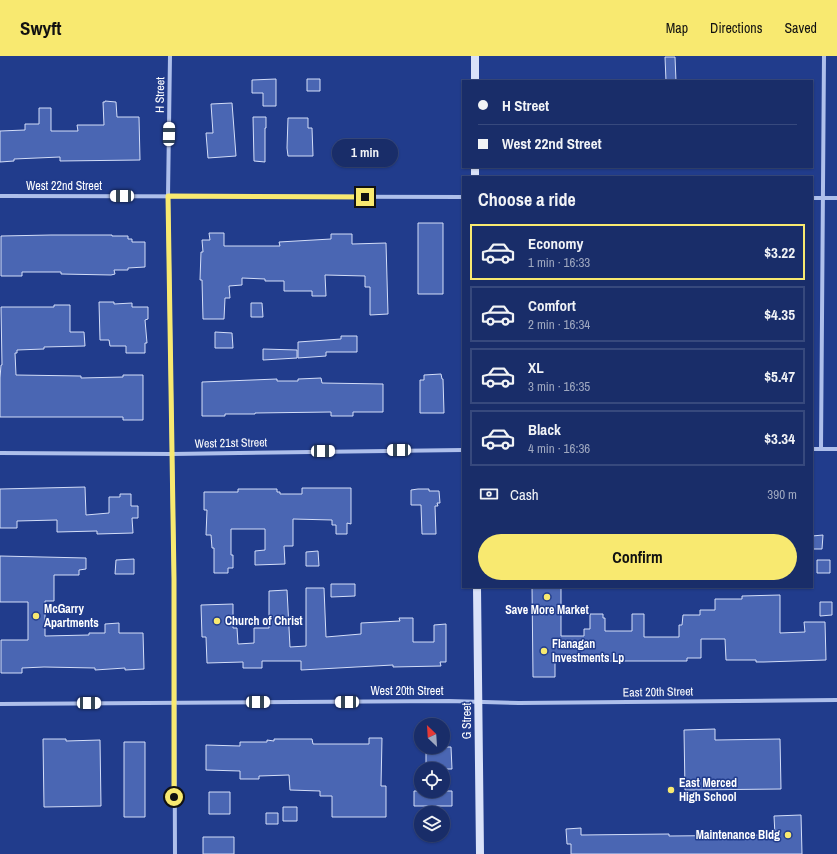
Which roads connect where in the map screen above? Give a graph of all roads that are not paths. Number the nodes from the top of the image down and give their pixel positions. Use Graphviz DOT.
graph roads {
  1 [pos="170,56"];
  2 [pos="474,56"];
  3 [pos="824,56"];
  4 [pos="475,80"];
  5 [pos="0,196"];
  6 [pos="168,196"];
  7 [pos="462,197"];
  8 [pos="813,198"];
  9 [pos="823,198"];
  10 [pos="837,198"];
  11 [pos="813,449"];
  12 [pos="821,449"];
  13 [pos="837,449"];
  14 [pos="462,450"];
  15 [pos="0,453"];
  16 [pos="172,454"];
  17 [pos="478,588"];
  18 [pos="837,700"];
  19 [pos="478,702"];
  20 [pos="175,703"];
  21 [pos="0,704"];
  22 [pos="175,854"];
  23 [pos="480,854"];
  1 -- 6 [label="street, H Street"];
  2 -- 4 [label="main road"];
  3 -- 9 [label="street"];
  5 -- 6 [label="street, West 22nd Street"];
  6 -- 7 [label="street, West 22nd Street"];
  6 -- 16 [label="street, H Street"];
  8 -- 9 [label="street"];
  9 -- 10 [label="street"];
  9 -- 12 [label="street"];
  11 -- 12 [label="street"];
  12 -- 13 [label="street"];
  14 -- 16 [label="street, West 21st Street"];
  15 -- 16 [label="street, West 21st Street"];
  16 -- 20 [label="street, H Street"];
  17 -- 19 [label="main road, G Street"];
  18 -- 19 [label="street, East 20th Street"];
  19 -- 20 [label="street, West 20th Street"];
  19 -- 23 [label="main road, G Street"];
  20 -- 21 [label="street, West 20th Street"];
  20 -- 22 [label="street, H Street"];
}
